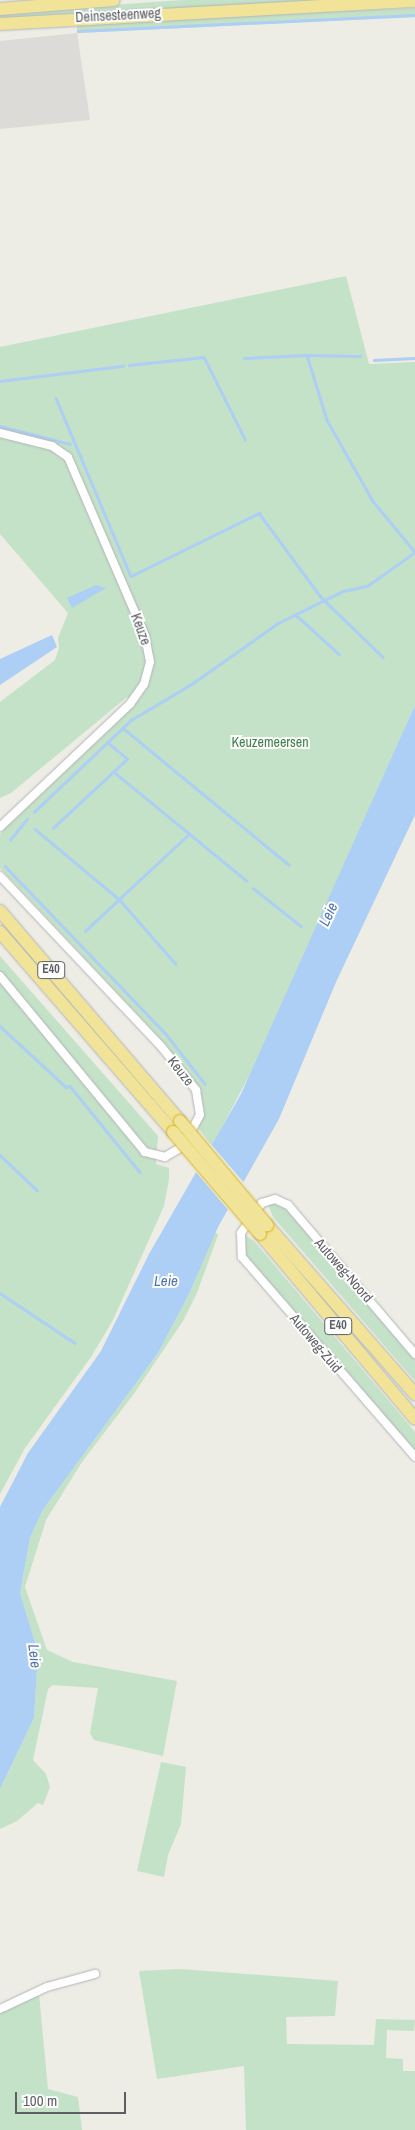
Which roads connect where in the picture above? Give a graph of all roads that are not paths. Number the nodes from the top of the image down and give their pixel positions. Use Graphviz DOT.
graph roads {
  1 [pos="114,0"];
  2 [pos="415,1"];
  3 [pos="0,9"];
  4 [pos="0,24"];
  5 [pos="0,433"];
  6 [pos="0,827"];
  7 [pos="0,876"];
  8 [pos="0,911"];
  9 [pos="0,932"];
  10 [pos="0,939"];
  11 [pos="37,975"];
  12 [pos="0,976"];
  13 [pos="177,1126"];
  14 [pos="246,1222"];
  15 [pos="264,1229"];
  16 [pos="415,1354"];
  17 [pos="415,1394"];
  18 [pos="415,1419"];
  19 [pos="415,1457"];
  20 [pos="95,1974"];
  21 [pos="0,2008"];
  1 -- 3 [label="highway, Deinsesteenweg"];
  2 -- 4 [label="highway, Deinsesteenweg"];
  5 -- 6 [label="street, Keuze"];
  7 -- 12 [label="street, Keuze"];
  8 -- 13 [label="highway, E40"];
  9 -- 11 [label="highway, E40"];
  10 -- 11 [label="highway"];
  11 -- 13 [label="highway, E40"];
  13 -- 15 [label="highway, E40, bridge"];
  14 -- 16 [label="street, Autoweg-Noord"];
  14 -- 19 [label="street, Autoweg-Zuid"];
  15 -- 17 [label="highway, E40"];
  15 -- 18 [label="highway, E40"];
  20 -- 21 [label="street"];
}
